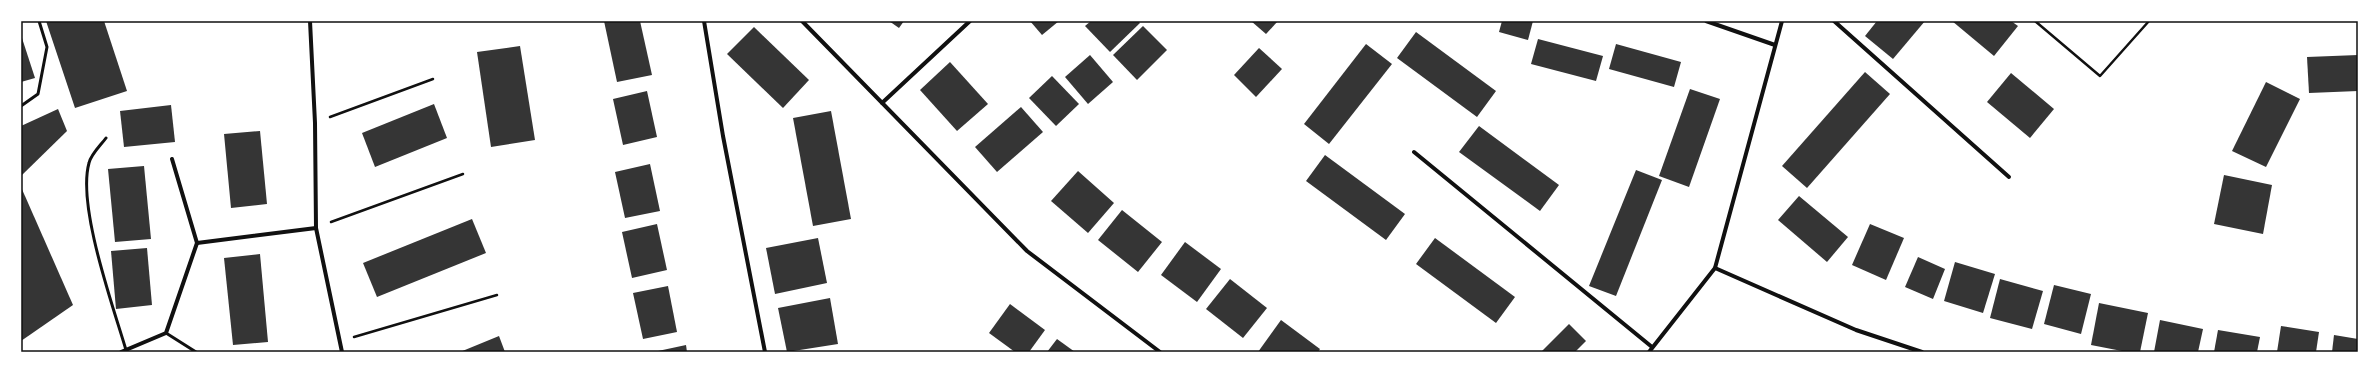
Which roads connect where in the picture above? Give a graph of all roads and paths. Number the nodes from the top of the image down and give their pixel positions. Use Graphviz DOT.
graph roads {
  1 [pos="39,21"];
  2 [pos="310,21"];
  3 [pos="704,21"];
  4 [pos="802,21"];
  5 [pos="970,21"];
  6 [pos="1706,21"];
  7 [pos="1782,21"];
  8 [pos="1834,21"];
  9 [pos="2034,21"];
  10 [pos="2149,21"];
  11 [pos="1775,45"];
  12 [pos="433,79"];
  13 [pos="882,103"];
  14 [pos="21,106"];
  15 [pos="315,123"];
  16 [pos="106,138"];
  17 [pos="1414,152"];
  18 [pos="172,159"];
  19 [pos="463,174"];
  20 [pos="2009,177"];
  21 [pos="316,228"];
  22 [pos="197,243"];
  23 [pos="1715,268"];
  24 [pos="498,295"];
  25 [pos="166,333"];
  26 [pos="338,341"];
  27 [pos="1652,347"];
  28 [pos="126,350"];
  29 [pos="121,352"];
  30 [pos="196,352"];
  31 [pos="342,352"];
  32 [pos="765,352"];
  33 [pos="1160,352"];
  34 [pos="1649,352"];
  35 [pos="1922,352"];
  1 -- 14 [label="lane"];
  2 -- 15 [label="street"];
  3 -- 32 [label="street"];
  4 -- 13 [label="street"];
  5 -- 13 [label="street"];
  6 -- 11 [label="street"];
  7 -- 11 [label="street"];
  8 -- 20 [label="street"];
  9 -- 10 [label="path"];
  11 -- 23 [label="street"];
  12 -- 15 [label="path"];
  13 -- 33 [label="street"];
  15 -- 21 [label="street"];
  16 -- 28 [label="lane"];
  17 -- 27 [label="street"];
  18 -- 22 [label="street"];
  19 -- 21 [label="path"];
  21 -- 22 [label="street"];
  21 -- 26 [label="street"];
  22 -- 25 [label="street"];
  23 -- 27 [label="street"];
  23 -- 35 [label="street"];
  24 -- 26 [label="path"];
  25 -- 28 [label="street"];
  25 -- 30 [label="lane"];
  26 -- 31 [label="street"];
  27 -- 34 [label="street"];
  28 -- 29 [label="street"];
}
